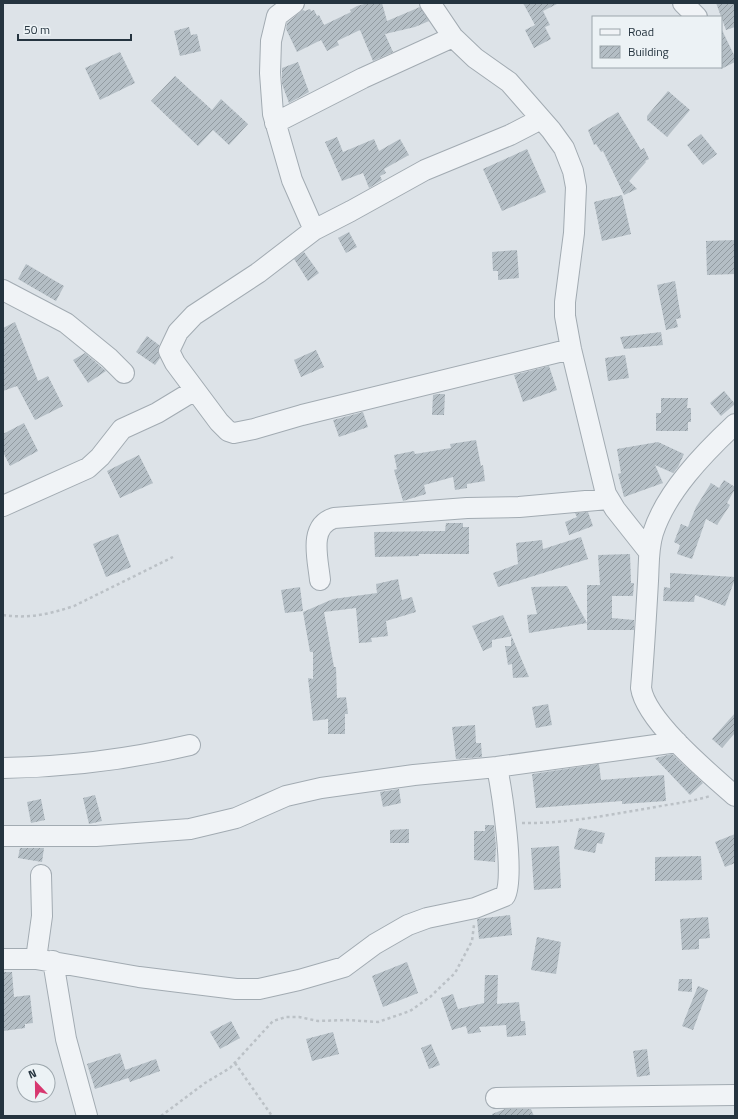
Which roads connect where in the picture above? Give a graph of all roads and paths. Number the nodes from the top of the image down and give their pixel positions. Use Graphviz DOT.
graph roads {
  1 [pos="294,3"];
  2 [pos="430,3"];
  3 [pos="683,3"];
  4 [pos="696,16"];
  5 [pos="453,37"];
  6 [pos="541,118"];
  7 [pos="275,123"];
  8 [pos="314,230"];
  9 [pos="3,290"];
  10 [pos="571,349"];
  11 [pos="124,373"];
  12 [pos="195,390"];
  13 [pos="735,424"];
  14 [pos="608,499"];
  15 [pos="3,506"];
  16 [pos="649,552"];
  17 [pos="173,557"];
  18 [pos="320,580"];
  19 [pos="3,615"];
  20 [pos="676,742"];
  21 [pos="190,744"];
  22 [pos="497,767"];
  23 [pos="3,768"];
  24 [pos="730,792"];
  25 [pos="505,823"];
  26 [pos="3,836"];
  27 [pos="41,875"];
  28 [pos="475,908"];
  29 [pos="3,959"];
  30 [pos="45,960"];
  31 [pos="235,1063"];
  32 [pos="735,1095"];
  33 [pos="496,1098"];
  34 [pos="87,1116"];
  35 [pos="161,1116"];
  36 [pos="272,1116"];
  1 -- 7 [label="street"];
  2 -- 5 [label="street"];
  3 -- 4 [label="street"];
  5 -- 6 [label="street"];
  5 -- 7 [label="street"];
  6 -- 8 [label="street"];
  6 -- 10 [label="street"];
  7 -- 8 [label="street"];
  8 -- 12 [label="street"];
  9 -- 11 [label="street"];
  10 -- 12 [label="street"];
  10 -- 14 [label="street"];
  12 -- 15 [label="street"];
  13 -- 16 [label="street"];
  14 -- 16 [label="street"];
  14 -- 18 [label="street"];
  16 -- 20 [label="street"];
  17 -- 19 [label="path"];
  20 -- 22 [label="street"];
  20 -- 24 [label="street"];
  21 -- 23 [label="street"];
  22 -- 25 [label="street"];
  22 -- 26 [label="street"];
  24 -- 25 [label="path"];
  25 -- 28 [label="street"];
  27 -- 30 [label="street"];
  28 -- 30 [label="street"];
  28 -- 31 [label="path"];
  29 -- 30 [label="street"];
  30 -- 34 [label="street"];
  31 -- 35 [label="path"];
  31 -- 36 [label="path"];
  32 -- 33 [label="street"];
}
